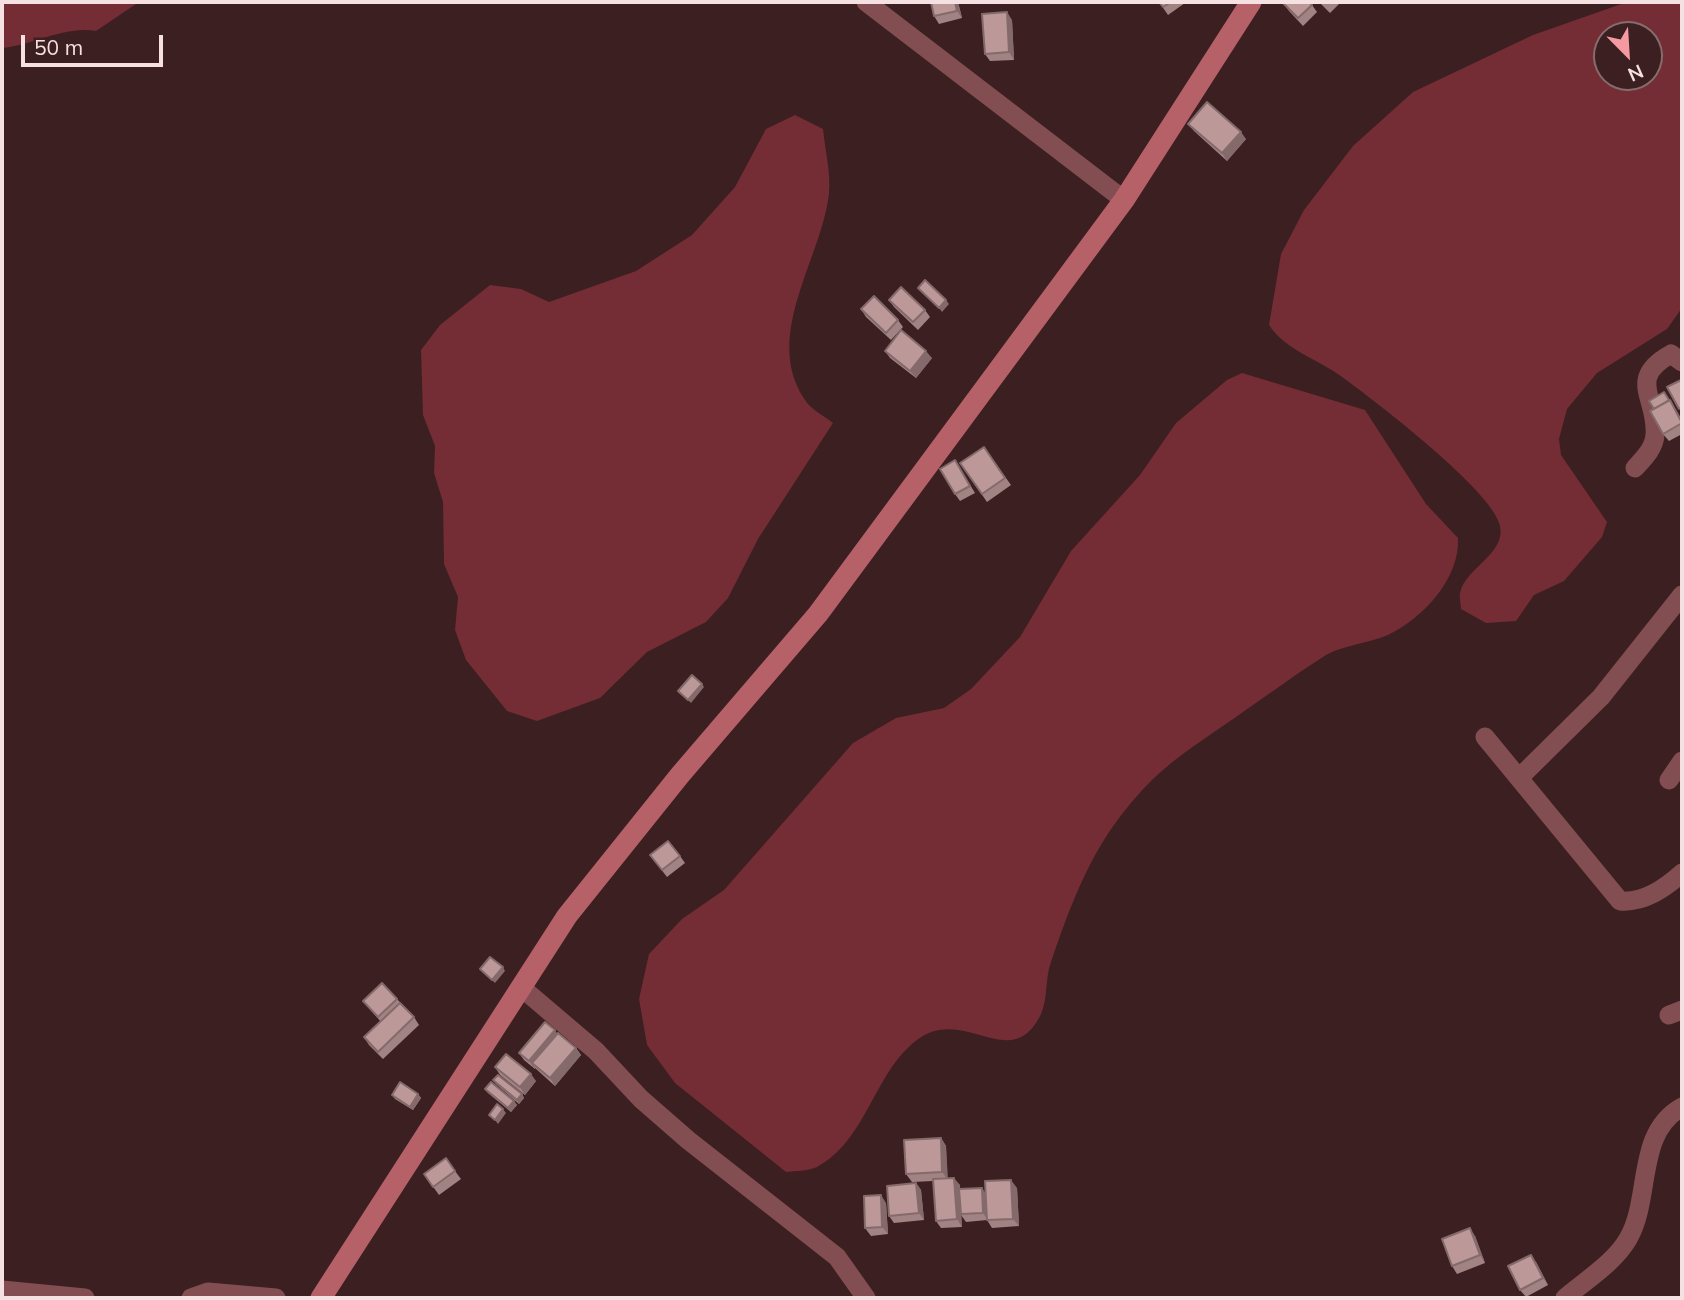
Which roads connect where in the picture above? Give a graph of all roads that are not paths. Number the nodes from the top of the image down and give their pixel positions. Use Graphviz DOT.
graph roads {
  1 [pos="866,2"];
  2 [pos="1248,3"];
  3 [pos="1124,200"];
  4 [pos="1682,362"];
  5 [pos="1635,468"];
  6 [pos="1682,595"];
  7 [pos="1485,737"];
  8 [pos="1682,761"];
  9 [pos="1519,778"];
  10 [pos="1669,780"];
  11 [pos="1682,873"];
  12 [pos="522,988"];
  13 [pos="1682,1107"];
  14 [pos="2,1290"];
  15 [pos="85,1298"];
  16 [pos="191,1298"];
  17 [pos="276,1298"];
  18 [pos="321,1298"];
  19 [pos="866,1298"];
  20 [pos="1565,1298"];
  1 -- 3 [label="street"];
  2 -- 3 [label="street"];
  3 -- 12 [label="street"];
  4 -- 5 [label="street"];
  6 -- 9 [label="street"];
  7 -- 9 [label="street"];
  8 -- 10 [label="street"];
  9 -- 11 [label="street"];
  12 -- 18 [label="street"];
  12 -- 19 [label="street"];
  13 -- 20 [label="street"];
  14 -- 15 [label="street"];
  16 -- 17 [label="street"];
}
